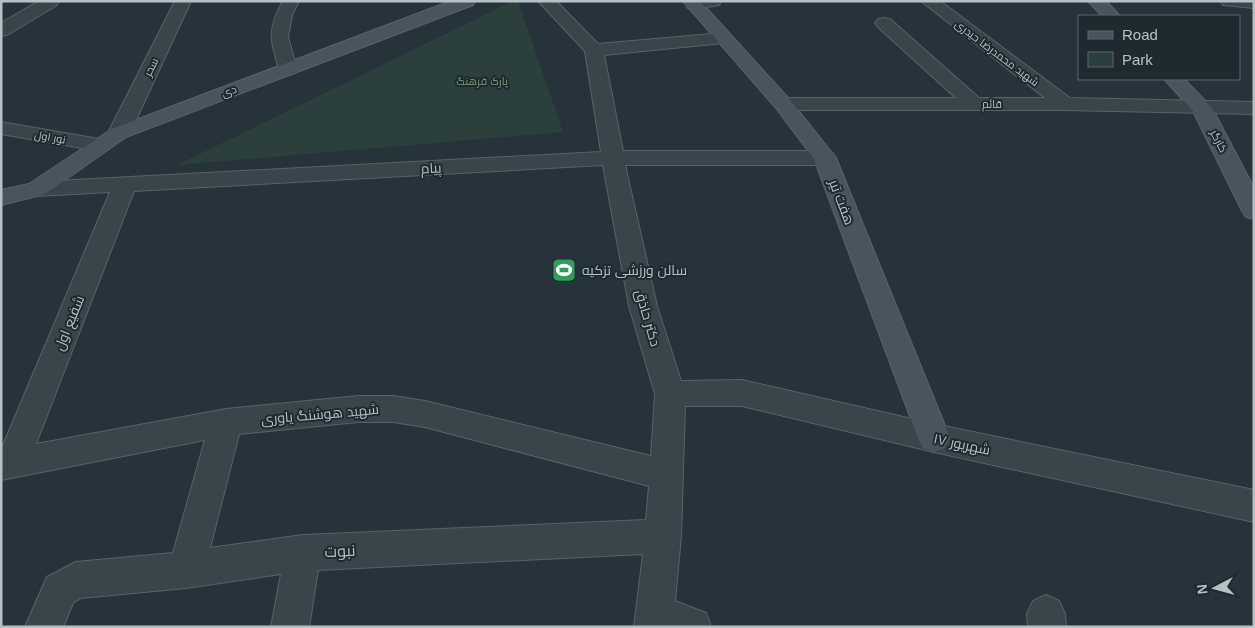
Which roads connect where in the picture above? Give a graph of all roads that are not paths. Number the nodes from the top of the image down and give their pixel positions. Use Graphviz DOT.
graph roads {
  1 [pos="52,1"];
  2 [pos="183,1"];
  3 [pos="290,1"];
  4 [pos="546,1"];
  5 [pos="929,1"];
  6 [pos="1096,1"];
  7 [pos="1228,1"];
  8 [pos="461,2"];
  9 [pos="699,2"];
  10 [pos="1254,3"];
  11 [pos="1110,15"];
  12 [pos="884,23"];
  13 [pos="640,27"];
  14 [pos="1,32"];
  15 [pos="723,38"];
  16 [pos="672,42"];
  17 [pos="594,50"];
  18 [pos="288,69"];
  19 [pos="1174,80"];
  20 [pos="783,104"];
  21 [pos="974,104"];
  22 [pos="1065,104"];
  23 [pos="1202,108"];
  24 [pos="1254,108"];
  25 [pos="1,128"];
  26 [pos="118,133"];
  27 [pos="99,146"];
  28 [pos="613,158"];
  29 [pos="824,158"];
  30 [pos="125,184"];
  31 [pos="37,189"];
  32 [pos="1,198"];
  33 [pos="1254,211"];
  34 [pos="670,394"];
  35 [pos="226,422"];
  36 [pos="934,438"];
  37 [pos="7,463"];
  38 [pos="666,475"];
  39 [pos="1254,506"];
  40 [pos="663,536"];
  41 [pos="303,553"];
  42 [pos="186,570"];
  43 [pos="654,619"];
  44 [pos="44,627"];
  45 [pos="290,627"];
  46 [pos="692,627"];
  1 -- 14 [label="street"];
  2 -- 26 [label="street, سحر"];
  3 -- 18 [label="street"];
  4 -- 17 [label="street"];
  5 -- 22 [label="street, شهید محمدرضا حیدری"];
  6 -- 11 [label="street"];
  7 -- 10 [label="street"];
  8 -- 18 [label="street, دی"];
  9 -- 15 [label="street, هفت تیر"];
  12 -- 21 [label="street"];
  13 -- 16 [label="street"];
  15 -- 16 [label="street"];
  15 -- 20 [label="street, هفت تیر"];
  16 -- 17 [label="street"];
  17 -- 28 [label="street, دکتر حاذق"];
  18 -- 26 [label="street, دی"];
  19 -- 23 [label="street, کارگر"];
  20 -- 21 [label="street, قائم"];
  20 -- 29 [label="street, هفت تیر"];
  21 -- 22 [label="street, قائم"];
  22 -- 23 [label="street, قائم"];
  23 -- 24 [label="street"];
  23 -- 33 [label="street, کارگر"];
  25 -- 27 [label="street, نور اول"];
  26 -- 27 [label="street, دی"];
  27 -- 31 [label="street, دی"];
  28 -- 29 [label="street, پیام"];
  28 -- 30 [label="street, پیام"];
  28 -- 34 [label="street, دکتر حاذق"];
  29 -- 36 [label="street, هفت تیر"];
  30 -- 31 [label="street, پیام"];
  30 -- 37 [label="street, شفیع اول"];
  31 -- 32 [label="street, دی"];
  34 -- 36 [label="street, ۱۷ شهریور"];
  34 -- 38 [label="street, دکتر حاذق"];
  35 -- 37 [label="street, شهید هوشنگ یاوری"];
  35 -- 38 [label="street, شهید هوشنگ یاوری"];
  35 -- 42 [label="street"];
  36 -- 39 [label="street, ۱۷ شهریور"];
  38 -- 40 [label="street, دکتر حاذق"];
  40 -- 41 [label="street, نبوت"];
  40 -- 43 [label="street, دکتر حاذق"];
  41 -- 42 [label="street, نبوت"];
  41 -- 45 [label="street"];
  42 -- 44 [label="street, نبوت"];
  43 -- 46 [label="street"];
}
